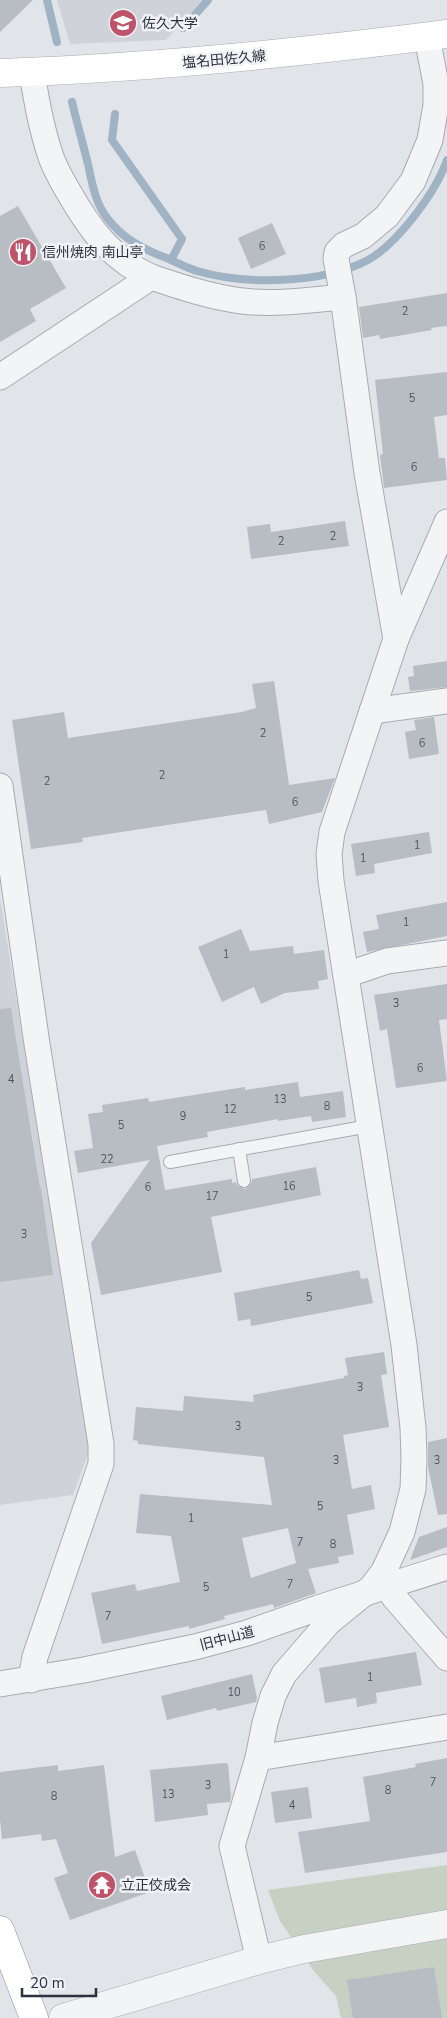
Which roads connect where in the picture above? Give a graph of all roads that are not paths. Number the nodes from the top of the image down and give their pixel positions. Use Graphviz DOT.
graph roads {
  1 [pos="437,35"];
  2 [pos="32,72"];
  3 [pos="0,73"];
  4 [pos="151,277"];
  5 [pos="342,291"];
  6 [pos="0,377"];
  7 [pos="447,522"];
  8 [pos="441,546"];
  9 [pos="396,639"];
  10 [pos="447,701"];
  11 [pos="372,711"];
  12 [pos="0,786"];
  13 [pos="447,953"];
  14 [pos="346,975"];
  15 [pos="369,1126"];
  16 [pos="239,1149"];
  17 [pos="170,1162"];
  18 [pos="244,1181"];
  19 [pos="447,1566"];
  20 [pos="376,1589"];
  21 [pos="447,1658"];
  22 [pos="31,1680"];
  23 [pos="0,1684"];
  24 [pos="447,1727"];
  25 [pos="258,1758"];
  26 [pos="447,1924"];
  27 [pos="0,1930"];
  28 [pos="259,1960"];
  29 [pos="34,2018"];
  30 [pos="63,2018"];
  1 -- 2 [label="main road, 塩名田佐久線"];
  1 -- 5 [label="street"];
  2 -- 3 [label="main road, 塩名田佐久線"];
  2 -- 4 [label="street"];
  4 -- 5 [label="street"];
  4 -- 6 [label="street"];
  5 -- 9 [label="street"];
  7 -- 8 [label="street"];
  8 -- 9 [label="street"];
  9 -- 11 [label="street"];
  10 -- 11 [label="street"];
  11 -- 14 [label="street"];
  12 -- 22 [label="street"];
  13 -- 14 [label="street"];
  14 -- 15 [label="street"];
  15 -- 16 [label="lane"];
  15 -- 20 [label="street"];
  16 -- 17 [label="lane"];
  16 -- 18 [label="lane"];
  19 -- 20 [label="street, 旧中山道"];
  20 -- 21 [label="street"];
  20 -- 22 [label="street, 旧中山道"];
  20 -- 25 [label="street"];
  22 -- 23 [label="street, 旧中山道"];
  24 -- 25 [label="street"];
  25 -- 28 [label="street"];
  26 -- 28 [label="street"];
  27 -- 29 [label="main road"];
  28 -- 30 [label="street"];
}
